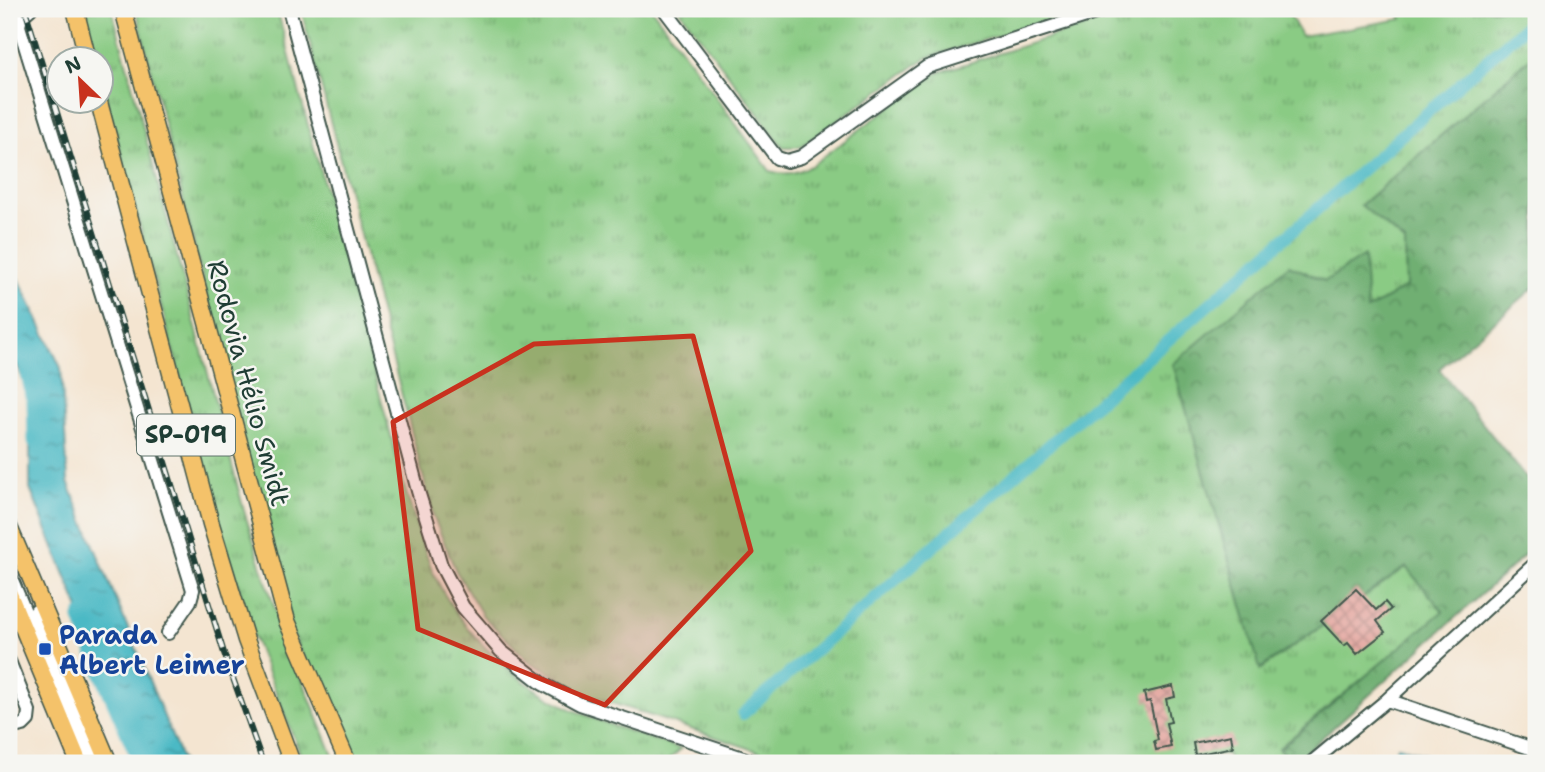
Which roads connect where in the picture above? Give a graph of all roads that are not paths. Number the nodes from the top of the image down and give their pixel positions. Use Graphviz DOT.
graph roads {
  1 [pos="30,9"];
  2 [pos="75,9"];
  3 [pos="123,9"];
  4 [pos="289,9"];
  5 [pos="664,9"];
  6 [pos="1108,9"];
  7 [pos="84,46"];
  8 [pos="103,116"];
  9 [pos="9,527"];
  10 [pos="9,545"];
  11 [pos="1536,564"];
  12 [pos="9,573"];
  13 [pos="9,594"];
  14 [pos="168,633"];
  15 [pos="9,661"];
  16 [pos="1387,700"];
  17 [pos="9,728"];
  18 [pos="1536,750"];
  19 [pos="79,763"];
  20 [pos="88,763"];
  21 [pos="99,763"];
  22 [pos="108,763"];
  23 [pos="292,763"];
  24 [pos="348,763"];
  25 [pos="758,763"];
  26 [pos="1311,763"];
  1 -- 14 [label="street"];
  2 -- 7 [label="main road"];
  3 -- 24 [label="main road, Rodovia Hélio Smidt / SP-019"];
  4 -- 25 [label="street"];
  5 -- 6 [label="street"];
  8 -- 23 [label="main road, SP-019"];
  9 -- 22 [label="main road"];
  10 -- 21 [label="street"];
  11 -- 16 [label="street"];
  12 -- 20 [label="street"];
  13 -- 19 [label="main road"];
  15 -- 17 [label="street"];
  16 -- 18 [label="street"];
  16 -- 26 [label="street"];
}
